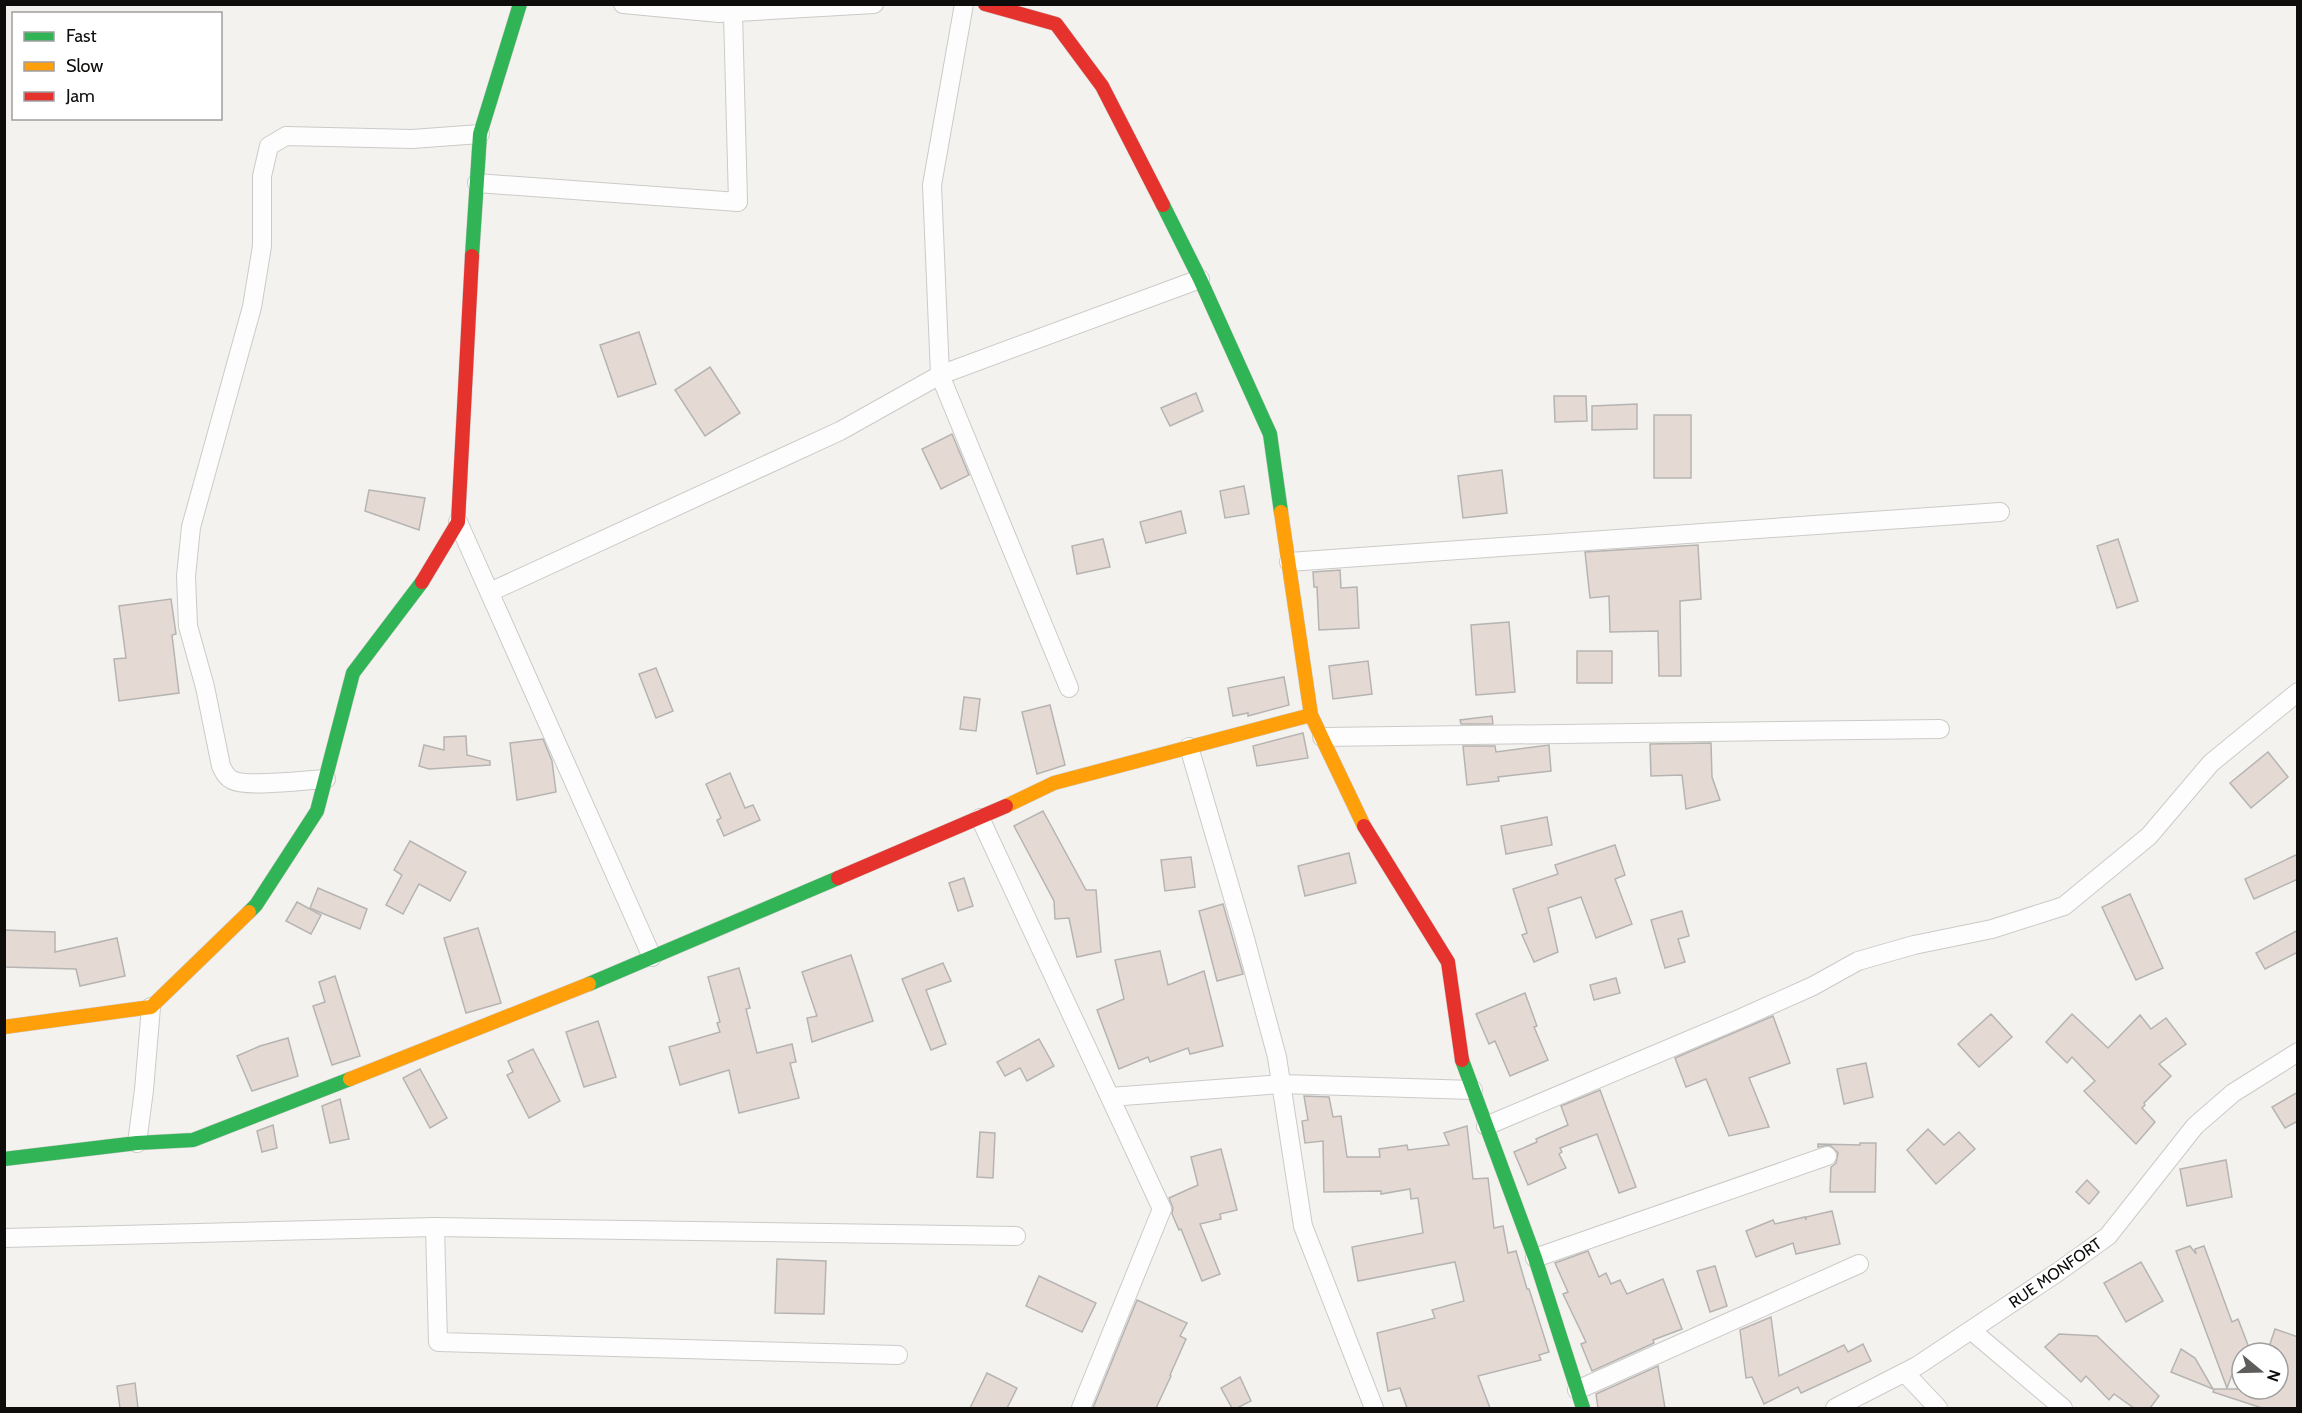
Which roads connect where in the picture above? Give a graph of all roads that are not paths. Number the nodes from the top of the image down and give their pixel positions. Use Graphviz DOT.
graph roads {
  1 [pos="520,4"];
  2 [pos="623,4"];
  3 [pos="874,4"];
  4 [pos="964,4"];
  5 [pos="985,4"];
  6 [pos="725,10"];
  7 [pos="480,134"];
  8 [pos="477,183"];
  9 [pos="1200,279"];
  10 [pos="940,375"];
  11 [pos="2000,512"];
  12 [pos="458,522"];
  13 [pos="1289,562"];
  14 [pos="490,592"];
  15 [pos="1069,688"];
  16 [pos="2298,692"];
  17 [pos="1311,715"];
  18 [pos="1940,729"];
  19 [pos="1322,737"];
  20 [pos="1189,747"];
  21 [pos="326,779"];
  22 [pos="980,818"];
  23 [pos="652,957"];
  24 [pos="151,1007"];
  25 [pos="4,1027"];
  26 [pos="2298,1052"];
  27 [pos="1281,1084"];
  28 [pos="1473,1090"];
  29 [pos="1110,1097"];
  30 [pos="1486,1126"];
  31 [pos="136,1143"];
  32 [pos="1827,1156"];
  33 [pos="4,1159"];
  34 [pos="435,1227"];
  35 [pos="1016,1236"];
  36 [pos="4,1238"];
  37 [pos="1535,1258"];
  38 [pos="1859,1264"];
  39 [pos="1972,1331"];
  40 [pos="898,1355"];
  41 [pos="1905,1373"];
  42 [pos="1577,1390"];
  43 [pos="1081,1408"];
  44 [pos="1374,1408"];
  45 [pos="1583,1408"];
  46 [pos="1835,1408"];
  47 [pos="1938,1408"];
  48 [pos="2063,1408"];
  1 -- 7 [label="street"];
  2 -- 6 [label="street"];
  3 -- 6 [label="street"];
  4 -- 10 [label="street"];
  5 -- 9 [label="street"];
  6 -- 8 [label="street"];
  7 -- 8 [label="street"];
  7 -- 21 [label="street"];
  8 -- 12 [label="street"];
  9 -- 10 [label="street"];
  9 -- 13 [label="street"];
  10 -- 14 [label="street"];
  10 -- 15 [label="street"];
  11 -- 13 [label="street"];
  12 -- 14 [label="street"];
  12 -- 21 [label="street"];
  13 -- 17 [label="street"];
  14 -- 23 [label="street"];
  16 -- 30 [label="street"];
  17 -- 19 [label="street"];
  17 -- 20 [label="street"];
  18 -- 19 [label="street"];
  19 -- 28 [label="street"];
  20 -- 22 [label="street"];
  20 -- 27 [label="street"];
  21 -- 24 [label="street"];
  22 -- 23 [label="street"];
  22 -- 29 [label="street"];
  23 -- 31 [label="street"];
  24 -- 25 [label="street"];
  24 -- 31 [label="street"];
  26 -- 39 [label="street, RUE MONFORT"];
  27 -- 28 [label="street"];
  27 -- 29 [label="street"];
  27 -- 44 [label="street"];
  28 -- 30 [label="street"];
  29 -- 43 [label="street"];
  30 -- 37 [label="street"];
  31 -- 33 [label="street"];
  32 -- 37 [label="street"];
  34 -- 35 [label="street"];
  34 -- 36 [label="street"];
  34 -- 40 [label="street"];
  37 -- 42 [label="street"];
  38 -- 42 [label="street"];
  39 -- 41 [label="street, RUE MONFORT"];
  39 -- 48 [label="street"];
  41 -- 46 [label="street, RUE MONFORT"];
  41 -- 47 [label="street"];
  42 -- 45 [label="street"];
}
